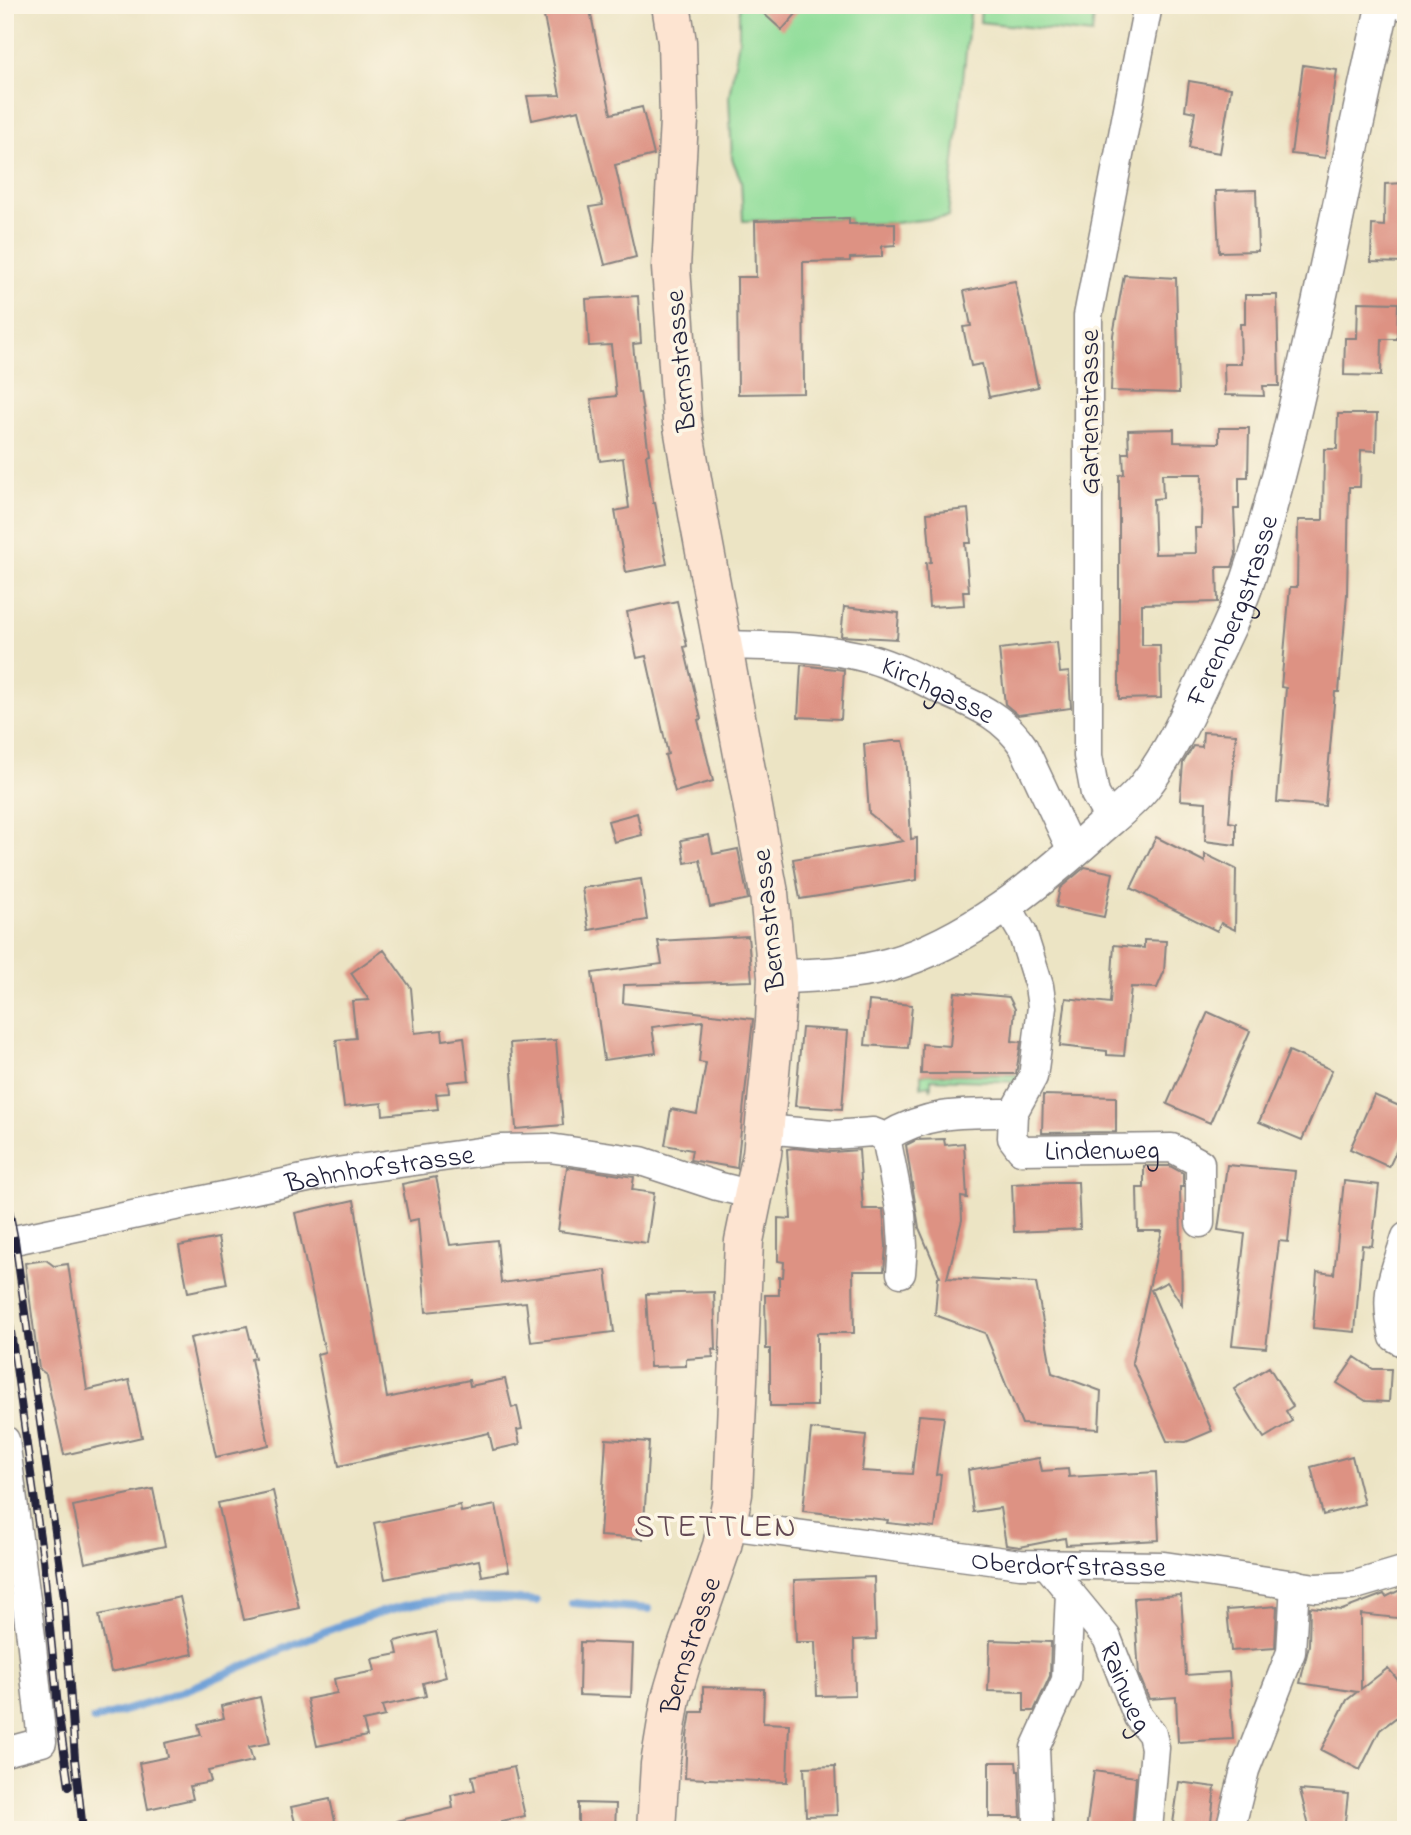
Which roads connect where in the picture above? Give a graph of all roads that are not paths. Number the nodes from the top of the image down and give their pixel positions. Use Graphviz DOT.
graph roads {
  1 [pos="671,5"];
  2 [pos="1148,5"];
  3 [pos="1383,5"];
  4 [pos="722,645"];
  5 [pos="1110,820"];
  6 [pos="1073,853"];
  7 [pos="1006,905"];
  8 [pos="777,977"];
  9 [pos="1013,1113"];
  10 [pos="764,1129"];
  11 [pos="886,1137"];
  12 [pos="754,1195"];
  13 [pos="1200,1223"];
  14 [pos="1406,1237"];
  15 [pos="5,1242"];
  16 [pos="901,1273"];
  17 [pos="1406,1343"];
  18 [pos="5,1440"];
  19 [pos="728,1525"];
  20 [pos="1047,1565"];
  21 [pos="1406,1570"];
  22 [pos="1295,1584"];
  23 [pos="1070,1593"];
  24 [pos="5,1752"];
  25 [pos="1038,1821"];
  26 [pos="656,1830"];
  27 [pos="1148,1830"];
  28 [pos="1230,1830"];
  1 -- 4 [label="main road, Bernstrasse"];
  2 -- 5 [label="street, Gartenstrasse"];
  3 -- 5 [label="street, Ferenbergstrasse"];
  4 -- 6 [label="street, Kirchgasse"];
  4 -- 8 [label="main road, Bernstrasse"];
  5 -- 6 [label="street, Ferenbergstrasse"];
  6 -- 7 [label="street, Ferenbergstrasse"];
  7 -- 8 [label="street, Ferenbergstrasse"];
  7 -- 9 [label="street, Lindenweg"];
  8 -- 10 [label="main road, Bernstrasse"];
  9 -- 11 [label="street, Lindenweg"];
  9 -- 13 [label="street, Lindenweg"];
  10 -- 11 [label="street"];
  10 -- 12 [label="main road, Bernstrasse"];
  11 -- 16 [label="street"];
  12 -- 15 [label="street, Bahnhofstrasse"];
  12 -- 19 [label="main road, Bernstrasse"];
  14 -- 17 [label="street"];
  18 -- 24 [label="street"];
  19 -- 20 [label="street, Oberdorfstrasse"];
  19 -- 26 [label="main road, Bernstrasse"];
  20 -- 22 [label="street, Oberdorfstrasse"];
  20 -- 23 [label="street, Rainweg"];
  21 -- 22 [label="street, Oberdorfstrasse"];
  22 -- 28 [label="street"];
  23 -- 25 [label="street, Rainweg"];
  23 -- 27 [label="street, Rainweg"];
}
